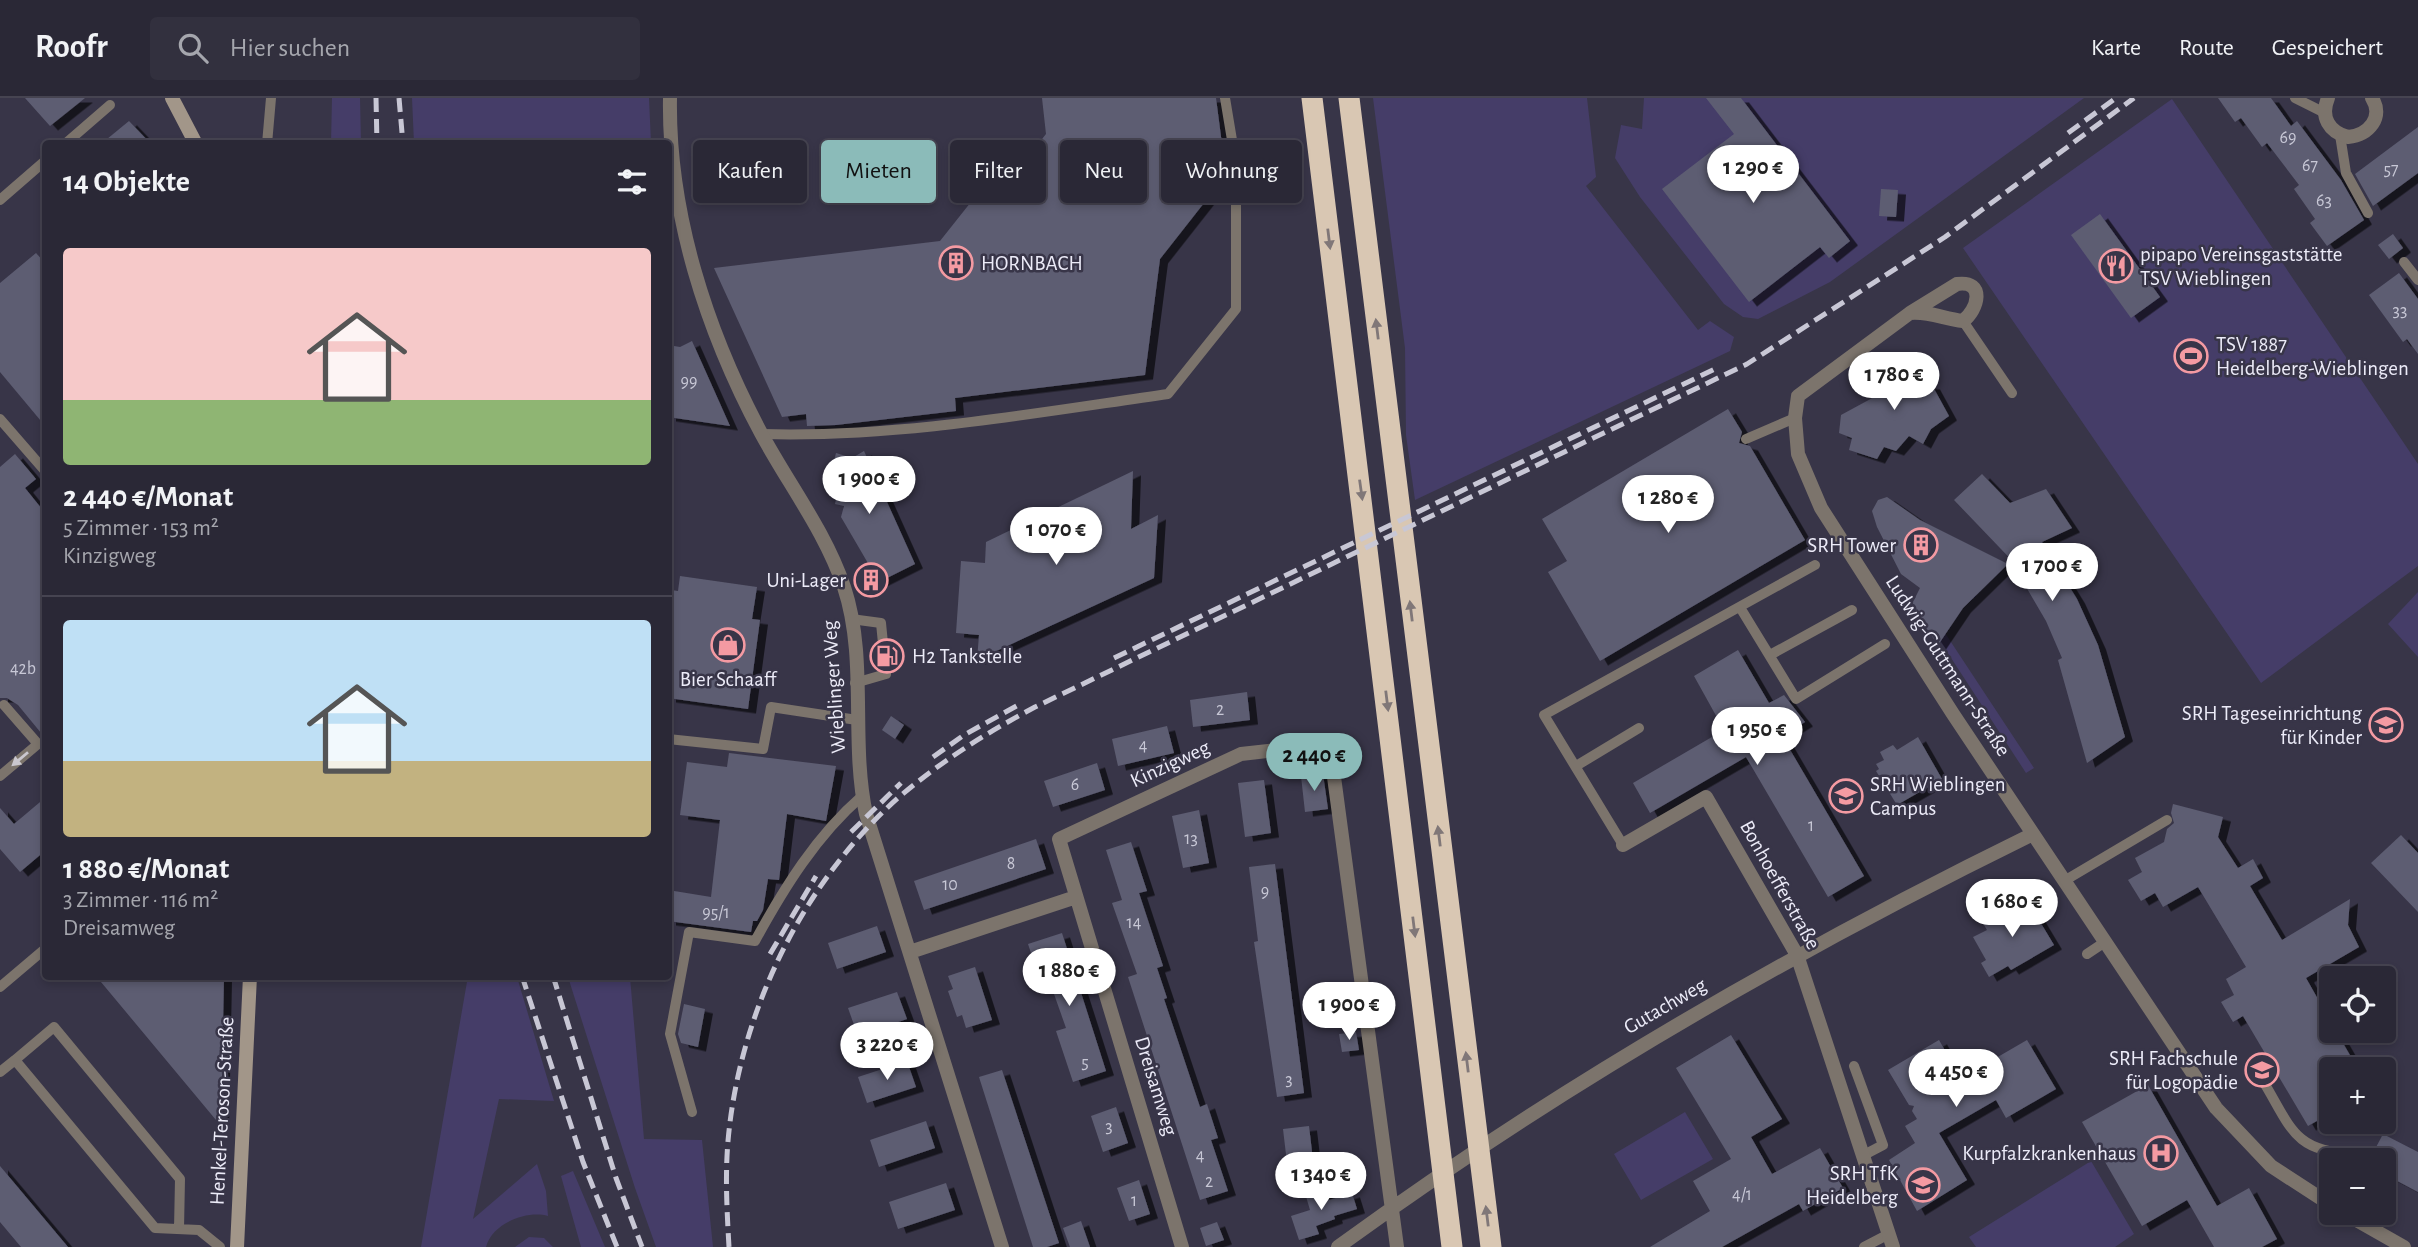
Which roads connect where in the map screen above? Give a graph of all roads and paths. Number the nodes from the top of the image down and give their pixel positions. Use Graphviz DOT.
graph roads {
  1 [pos="172,98"];
  2 [pos="271,98"];
  3 [pos="670,98"];
  4 [pos="1225,98"];
  5 [pos="1312,98"];
  6 [pos="1349,98"];
  7 [pos="2295,98"];
  8 [pos="2328,98"];
  9 [pos="2373,99"];
  10 [pos="110,105"];
  11 [pos="2325,113"];
  12 [pos="2340,135"];
  13 [pos="70,140"];
  14 [pos="194,140"];
  15 [pos="267,140"];
  16 [pos="672,140"];
  17 [pos="672,147"];
  18 [pos="42,163"];
  19 [pos="0,200"];
  20 [pos="2368,213"];
  21 [pos="2403,262"];
  22 [pos="2418,280"];
  23 [pos="1910,313"];
  24 [pos="1963,321"];
  25 [pos="2012,393"];
  26 [pos="1795,418"];
  27 [pos="0,419"];
  28 [pos="762,434"];
  29 [pos="1746,439"];
  30 [pos="42,467"];
  31 [pos="1815,565"];
  32 [pos="1741,609"];
  33 [pos="1852,610"];
  34 [pos="851,619"];
  35 [pos="1885,644"];
  36 [pos="1770,655"];
  37 [pos="855,683"];
  38 [pos="4,705"];
  39 [pos="857,720"];
  40 [pos="1639,728"];
  41 [pos="672,739"];
  42 [pos="1576,766"];
  43 [pos="0,776"];
  44 [pos="862,796"];
  45 [pos="2167,820"];
  46 [pos="2033,834"];
  47 [pos="1623,845"];
  48 [pos="2064,881"];
  49 [pos="1076,897"];
  50 [pos="2105,942"];
  51 [pos="42,951"];
  52 [pos="910,952"];
  53 [pos="2087,954"];
  54 [pos="1797,955"];
  55 [pos="250,980"];
  56 [pos="0,986"];
  57 [pos="15,1060"];
  58 [pos="1854,1066"];
  59 [pos="0,1072"];
  60 [pos="2263,1082"];
  61 [pos="692,1112"];
  62 [pos="2319,1150"];
  63 [pos="1863,1156"];
  64 [pos="2319,1197"];
  65 [pos="1391,1208"];
  66 [pos="2374,1225"];
  67 [pos="179,1229"];
  68 [pos="1891,1240"];
  69 [pos="2401,1246"];
  70 [pos="220,1247"];
  71 [pos="237,1247"];
  72 [pos="1002,1247"];
  73 [pos="1182,1247"];
  74 [pos="1338,1247"];
  75 [pos="1397,1247"];
  76 [pos="1452,1247"];
  77 [pos="1491,1247"];
  78 [pos="1864,1247"];
  1 -- 14 [label="street"];
  2 -- 15 [label="lane"];
  3 -- 16 [label="street, Wieblinger Weg"];
  4 -- 28 [label="lane"];
  5 -- 76 [label="highway, one-way"];
  77 -- 6 [label="highway, one-way"];
  7 -- 11 [label="lane"];
  8 -- 11 [label="street"];
  9 -- 12 [label="street"];
  10 -- 13 [label="lane"];
  11 -- 12 [label="street"];
  12 -- 20 [label="lane"];
  17 -- 28 [label="street, Wieblinger Weg"];
  18 -- 19 [label="lane"];
  21 -- 22 [label="lane"];
  23 -- 24 [label="street"];
  23 -- 24 [label="street, Ludwig-Guttmann-Straße"];
  23 -- 26 [label="street, Ludwig-Guttmann-Straße"];
  24 -- 25 [label="lane"];
  26 -- 29 [label="lane"];
  26 -- 46 [label="street, Ludwig-Guttmann-Straße"];
  27 -- 30 [label="lane"];
  28 -- 34 [label="street, Wieblinger Weg"];
  31 -- 32 [label="lane"];
  32 -- 36 [label="lane"];
  32 -- 42 [label="lane"];
  33 -- 36 [label="lane"];
  34 -- 37 [label="street, Wieblinger Weg"];
  34 -- 37 [label="lane"];
  35 -- 36 [label="lane"];
  37 -- 39 [label="street, Wieblinger Weg"];
  38 -- 43 [label="lane, one-way"];
  39 -- 41 [label="lane"];
  39 -- 44 [label="street, Wieblinger Weg"];
  40 -- 42 [label="lane"];
  42 -- 47 [label="lane"];
  44 -- 52 [label="street, Wieblinger Weg"];
  44 -- 61 [label="lane"];
  45 -- 48 [label="lane"];
  46 -- 48 [label="street, Ludwig-Guttmann-Straße"];
  46 -- 54 [label="street, Gutachweg"];
  47 -- 54 [label="street, Bonhoefferstraße"];
  48 -- 50 [label="street, Ludwig-Guttmann-Straße"];
  49 -- 52 [label="street"];
  49 -- 65 [label="street, Kinzigweg"];
  49 -- 73 [label="street, Dreisamweg"];
  50 -- 53 [label="lane"];
  50 -- 64 [label="street, Ludwig-Guttmann-Straße"];
  51 -- 56 [label="lane"];
  52 -- 72 [label="street, Wieblinger Weg"];
  54 -- 63 [label="street, Bonhoefferstraße"];
  54 -- 65 [label="street, Gutachweg"];
  55 -- 71 [label="street, Henkel-Teroson-Straße"];
  57 -- 59 [label="lane"];
  57 -- 67 [label="lane"];
  57 -- 67 [label="lane"];
  58 -- 63 [label="lane"];
  60 -- 62 [label="lane"];
  63 -- 68 [label="street, Bonhoefferstraße"];
  65 -- 74 [label="street, Gutachweg"];
  65 -- 75 [label="street"];
  66 -- 69 [label="street"];
  67 -- 70 [label="lane"];
  68 -- 78 [label="lane"];
}
